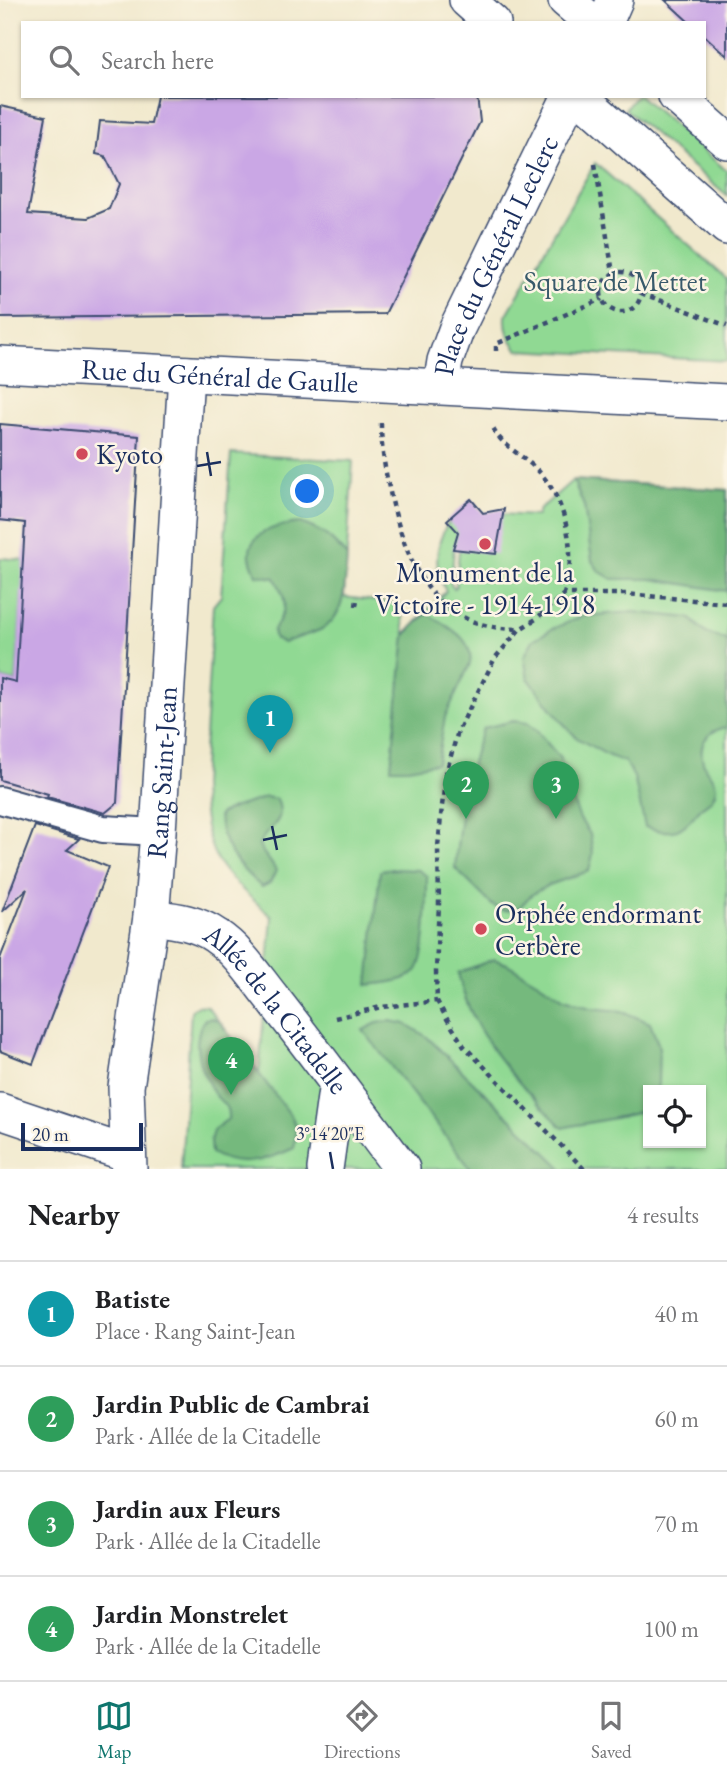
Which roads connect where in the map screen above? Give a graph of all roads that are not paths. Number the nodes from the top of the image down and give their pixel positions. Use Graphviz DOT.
graph roads {
  1 [pos="467,0"];
  2 [pos="566,0"];
  3 [pos="615,0"];
  4 [pos="491,21"];
  5 [pos="591,21"];
  6 [pos="606,21"];
  7 [pos="569,98"];
  8 [pos="581,98"];
  9 [pos="678,98"];
  10 [pos="727,141"];
  11 [pos="727,228"];
  12 [pos="0,364"];
  13 [pos="186,374"];
  14 [pos="441,386"];
  15 [pos="727,402"];
  16 [pos="0,800"];
  17 [pos="158,832"];
  18 [pos="150,917"];
  19 [pos="337,1083"];
  20 [pos="0,1111"];
  21 [pos="128,1161"];
  22 [pos="325,1169"];
  23 [pos="402,1169"];
  1 -- 4 [label="street"];
  2 -- 5 [label="street"];
  3 -- 6 [label="street"];
  7 -- 14 [label="street, Place du Général Leclerc"];
  8 -- 11 [label="street"];
  9 -- 10 [label="street"];
  12 -- 13 [label="street, Rue du Général de Gaulle"];
  13 -- 14 [label="street, Rue du Général de Gaulle"];
  13 -- 17 [label="street, Rang Saint-Jean"];
  14 -- 15 [label="street, Place du Général Leclerc"];
  16 -- 17 [label="street"];
  17 -- 18 [label="street, Rang Saint-Jean"];
  18 -- 19 [label="street, Allée de la Citadelle"];
  18 -- 21 [label="street, Rang Saint-Jean"];
  19 -- 22 [label="street"];
  19 -- 23 [label="street, Allée de la Citadelle"];
  20 -- 21 [label="street"];
}
